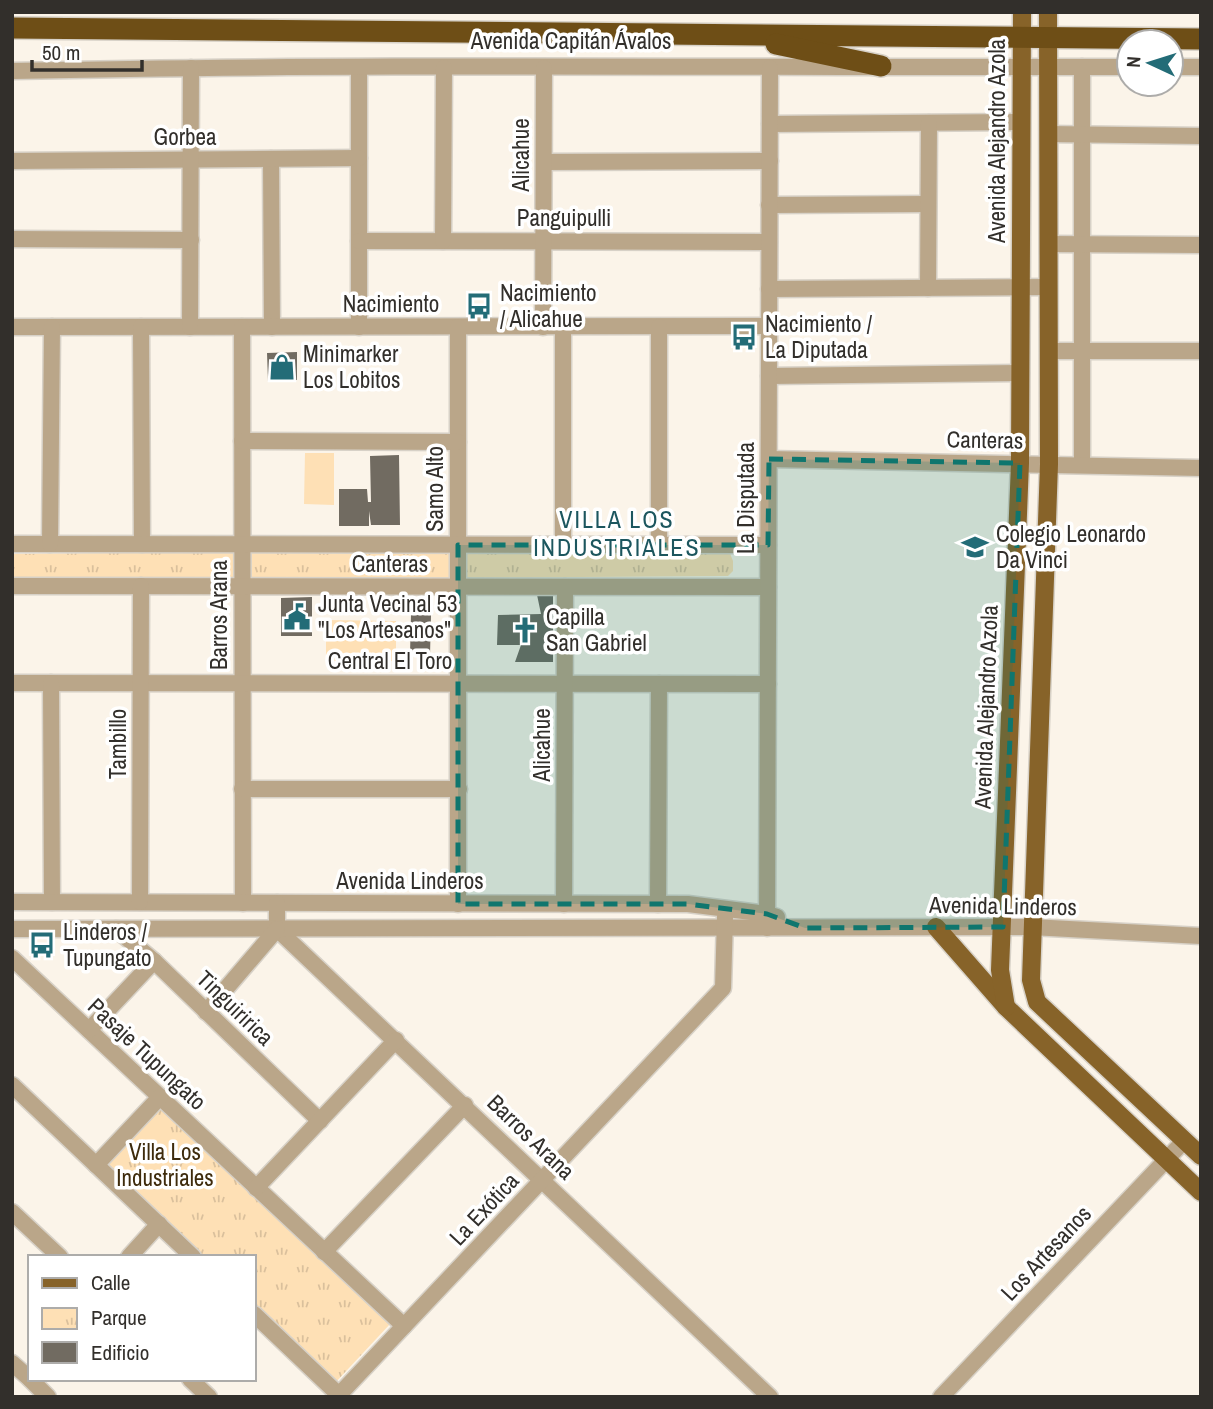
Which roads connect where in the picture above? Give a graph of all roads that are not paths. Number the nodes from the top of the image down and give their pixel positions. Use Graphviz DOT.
graph roads {
  1 [pos="1022,12"];
  2 [pos="1048,12"];
  3 [pos="12,28"];
  4 [pos="726,34"];
  5 [pos="1022,39"];
  6 [pos="1048,39"];
  7 [pos="1201,39"];
  8 [pos="881,66"];
  9 [pos="191,68"];
  10 [pos="359,68"];
  11 [pos="444,68"];
  12 [pos="544,68"];
  13 [pos="770,68"];
  14 [pos="1022,68"];
  15 [pos="1048,68"];
  16 [pos="1082,68"];
  17 [pos="1115,68"];
  18 [pos="12,71"];
  19 [pos="1021,122"];
  20 [pos="929,123"];
  21 [pos="770,124"];
  22 [pos="1048,134"];
  23 [pos="1082,135"];
  24 [pos="1201,136"];
  25 [pos="359,158"];
  26 [pos="191,159"];
  27 [pos="271,159"];
  28 [pos="12,161"];
  29 [pos="770,161"];
  30 [pos="544,162"];
  31 [pos="929,204"];
  32 [pos="769,205"];
  33 [pos="12,239"];
  34 [pos="191,240"];
  35 [pos="359,241"];
  36 [pos="443,241"];
  37 [pos="543,241"];
  38 [pos="769,242"];
  39 [pos="1048,244"];
  40 [pos="1082,244"];
  41 [pos="1201,245"];
  42 [pos="1021,287"];
  43 [pos="1048,287"];
  44 [pos="928,288"];
  45 [pos="769,289"];
  46 [pos="769,326"];
  47 [pos="12,327"];
  48 [pos="52,327"];
  49 [pos="141,327"];
  50 [pos="190,327"];
  51 [pos="242,327"];
  52 [pos="272,327"];
  53 [pos="359,327"];
  54 [pos="458,327"];
  55 [pos="543,327"];
  56 [pos="563,327"];
  57 [pos="659,327"];
  58 [pos="1049,351"];
  59 [pos="1082,351"];
  60 [pos="1201,351"];
  61 [pos="1021,373"];
  62 [pos="769,376"];
  63 [pos="242,441"];
  64 [pos="458,442"];
  65 [pos="769,459"];
  66 [pos="1020,463"];
  67 [pos="1049,464"];
  68 [pos="1082,465"];
  69 [pos="1201,468"];
  70 [pos="12,544"];
  71 [pos="50,544"];
  72 [pos="142,544"];
  73 [pos="242,544"];
  74 [pos="458,545"];
  75 [pos="563,545"];
  76 [pos="659,545"];
  77 [pos="768,545"];
  78 [pos="12,586"];
  79 [pos="141,586"];
  80 [pos="242,586"];
  81 [pos="458,586"];
  82 [pos="565,587"];
  83 [pos="768,587"];
  84 [pos="12,683"];
  85 [pos="51,683"];
  86 [pos="140,683"];
  87 [pos="242,684"];
  88 [pos="458,684"];
  89 [pos="564,684"];
  90 [pos="659,684"];
  91 [pos="768,684"];
  92 [pos="243,789"];
  93 [pos="458,789"];
  94 [pos="12,902"];
  95 [pos="52,902"];
  96 [pos="140,902"];
  97 [pos="243,903"];
  98 [pos="277,903"];
  99 [pos="458,904"];
  100 [pos="564,904"];
  101 [pos="658,904"];
  102 [pos="726,908"];
  103 [pos="767,921"];
  104 [pos="936,927"];
  105 [pos="1003,927"];
  106 [pos="1031,927"];
  107 [pos="725,928"];
  108 [pos="12,929"];
  109 [pos="116,929"];
  110 [pos="277,929"];
  111 [pos="1201,936"];
  112 [pos="12,958"];
  113 [pos="154,961"];
  114 [pos="1006,1007"];
  115 [pos="206,1012"];
  116 [pos="89,1031"];
  117 [pos="396,1040"];
  118 [pos="12,1085"];
  119 [pos="160,1097"];
  120 [pos="465,1105"];
  121 [pos="320,1121"];
  122 [pos="1184,1141"];
  123 [pos="1201,1157"];
  124 [pos="1166,1159"];
  125 [pos="96,1165"];
  126 [pos="543,1180"];
  127 [pos="256,1188"];
  128 [pos="1201,1192"];
  129 [pos="12,1212"];
  130 [pos="159,1224"];
  131 [pos="324,1252"];
  132 [pos="58,1255"];
  133 [pos="131,1255"];
  134 [pos="191,1255"];
  135 [pos="256,1316"];
  136 [pos="404,1326"];
  137 [pos="34,1381"];
  138 [pos="192,1381"];
  139 [pos="338,1396"];
  140 [pos="48,1397"];
  141 [pos="209,1397"];
  142 [pos="770,1397"];
  143 [pos="941,1397"];
  1 -- 5 [label="main road, Avenida Alejandro Azola"];
  2 -- 6 [label="main road"];
  3 -- 4 [label="highway, Avenida Capitán Ávalos"];
  4 -- 5 [label="highway, Avenida Capitán Ávalos"];
  4 -- 8 [label="highway"];
  5 -- 6 [label="highway, Avenida Capitán Ávalos"];
  5 -- 14 [label="main road, Avenida Alejandro Azola"];
  6 -- 7 [label="highway, Avenida Capitán Ávalos"];
  6 -- 15 [label="main road"];
  8 -- 13 [label="street, Avenida Capitán Ávalos"];
  8 -- 14 [label="street, Avenida Capitán Ávalos"];
  9 -- 10 [label="street, Avenida Capitán Ávalos"];
  9 -- 18 [label="street, Avenida Capitán Ávalos"];
  9 -- 26 [label="street"];
  10 -- 11 [label="street, Avenida Capitán Ávalos"];
  10 -- 25 [label="street"];
  11 -- 12 [label="street, Avenida Capitán Ávalos"];
  11 -- 36 [label="street"];
  12 -- 13 [label="street, Avenida Capitán Ávalos"];
  12 -- 30 [label="street, Alicahue"];
  13 -- 21 [label="street, La Disputada"];
  14 -- 15 [label="street, Avenida Capitán Ávalos"];
  14 -- 19 [label="main road, Avenida Alejandro Azola"];
  15 -- 16 [label="street, Avenida Capitán Ávalos"];
  15 -- 22 [label="main road"];
  16 -- 17 [label="street, Avenida Capitán Ávalos"];
  16 -- 23 [label="street"];
  19 -- 20 [label="street"];
  19 -- 42 [label="main road, Avenida Alejandro Azola"];
  20 -- 21 [label="street"];
  20 -- 31 [label="street"];
  21 -- 29 [label="street, La Disputada"];
  22 -- 23 [label="street"];
  22 -- 39 [label="main road"];
  23 -- 24 [label="street"];
  23 -- 40 [label="street"];
  25 -- 27 [label="street, Gorbea"];
  25 -- 35 [label="street"];
  26 -- 27 [label="street, Gorbea"];
  26 -- 28 [label="street, Gorbea"];
  26 -- 34 [label="street"];
  27 -- 52 [label="street"];
  29 -- 30 [label="street"];
  29 -- 32 [label="street, La Disputada"];
  30 -- 37 [label="street, Alicahue"];
  31 -- 32 [label="street"];
  31 -- 44 [label="street"];
  32 -- 38 [label="street, La Disputada"];
  33 -- 34 [label="street"];
  34 -- 50 [label="street"];
  35 -- 36 [label="street, Panguipulli"];
  35 -- 53 [label="street"];
  36 -- 37 [label="street, Panguipulli"];
  37 -- 38 [label="street, Panguipulli"];
  37 -- 55 [label="street, Alicahue"];
  38 -- 45 [label="street, La Disputada"];
  39 -- 40 [label="street"];
  39 -- 43 [label="main road"];
  40 -- 41 [label="street"];
  40 -- 59 [label="street"];
  42 -- 43 [label="street"];
  42 -- 44 [label="street"];
  42 -- 61 [label="main road, Avenida Alejandro Azola"];
  43 -- 58 [label="main road"];
  44 -- 45 [label="street"];
  45 -- 46 [label="street, La Disputada"];
  46 -- 57 [label="street, Nacimiento"];
  46 -- 62 [label="street, La Disputada"];
  47 -- 48 [label="street, Nacimiento"];
  48 -- 49 [label="street, Nacimiento"];
  48 -- 71 [label="street"];
  49 -- 50 [label="street, Nacimiento"];
  49 -- 72 [label="street"];
  50 -- 51 [label="street, Nacimiento"];
  51 -- 52 [label="street, Nacimiento"];
  51 -- 63 [label="street, Barros Arana"];
  52 -- 53 [label="street, Nacimiento"];
  53 -- 54 [label="street, Nacimiento"];
  54 -- 55 [label="street, Nacimiento"];
  54 -- 64 [label="street, Samo Alto"];
  55 -- 56 [label="street, Nacimiento"];
  56 -- 57 [label="street, Nacimiento"];
  56 -- 75 [label="street"];
  57 -- 76 [label="street"];
  58 -- 59 [label="street"];
  58 -- 67 [label="main road"];
  59 -- 60 [label="street"];
  59 -- 68 [label="street"];
  61 -- 62 [label="street"];
  61 -- 66 [label="main road, Avenida Alejandro Azola"];
  62 -- 65 [label="street, La Disputada"];
  63 -- 64 [label="street"];
  63 -- 73 [label="street, Barros Arana"];
  64 -- 74 [label="street, Samo Alto"];
  65 -- 66 [label="street, Canteras"];
  65 -- 77 [label="street, La Disputada"];
  66 -- 67 [label="street, Canteras"];
  66 -- 105 [label="main road, Avenida Alejandro Azola"];
  67 -- 68 [label="street, Canteras"];
  67 -- 106 [label="main road"];
  68 -- 69 [label="street, Canteras"];
  70 -- 71 [label="street, Canteras"];
  71 -- 72 [label="street, Canteras"];
  72 -- 73 [label="street, Canteras"];
  73 -- 74 [label="street, Canteras"];
  73 -- 80 [label="street, Barros Arana"];
  74 -- 75 [label="street, Canteras"];
  74 -- 81 [label="street, Samo Alto"];
  75 -- 76 [label="street, Canteras"];
  76 -- 77 [label="street, Canteras"];
  77 -- 83 [label="street, La Disputada"];
  78 -- 79 [label="street, Canteras"];
  79 -- 80 [label="street, Canteras"];
  79 -- 86 [label="street, Tambillo"];
  80 -- 81 [label="street, Canteras"];
  80 -- 87 [label="street, Barros Arana"];
  81 -- 82 [label="street, Canteras"];
  81 -- 88 [label="street, Samo Alto"];
  82 -- 83 [label="street, Canteras"];
  82 -- 89 [label="street, Alicahue"];
  83 -- 91 [label="street, La Disputada"];
  84 -- 85 [label="street, Central El Toro"];
  85 -- 86 [label="street, Central El Toro"];
  85 -- 95 [label="street"];
  86 -- 87 [label="street, Central El Toro"];
  86 -- 96 [label="street, Tambillo"];
  87 -- 88 [label="street, Central El Toro"];
  87 -- 92 [label="street, Barros Arana"];
  88 -- 89 [label="street, Central El Toro"];
  88 -- 93 [label="street, Samo Alto"];
  89 -- 90 [label="street, Central El Toro"];
  89 -- 100 [label="street, Alicahue"];
  90 -- 91 [label="street, Central El Toro"];
  90 -- 101 [label="street"];
  91 -- 103 [label="street, La Disputada"];
  92 -- 93 [label="street"];
  92 -- 97 [label="street, Barros Arana"];
  93 -- 99 [label="street, Samo Alto"];
  94 -- 95 [label="street, Avenida Linderos"];
  95 -- 96 [label="street, Avenida Linderos"];
  96 -- 97 [label="street, Avenida Linderos"];
  97 -- 98 [label="street, Avenida Linderos"];
  98 -- 99 [label="street, Avenida Linderos"];
  98 -- 110 [label="street"];
  99 -- 100 [label="street, Avenida Linderos"];
  100 -- 101 [label="street, Avenida Linderos"];
  101 -- 102 [label="street, Avenida Linderos"];
  102 -- 103 [label="street, Avenida Linderos"];
  102 -- 107 [label="street, La Exótica"];
  103 -- 104 [label="street, Avenida Linderos"];
  103 -- 107 [label="street, Avenida Linderos"];
  104 -- 105 [label="street, Avenida Linderos"];
  104 -- 114 [label="main road"];
  105 -- 106 [label="street, Avenida Linderos"];
  105 -- 114 [label="main road, Avenida Alejandro Azola"];
  106 -- 111 [label="street, Avenida Linderos"];
  106 -- 122 [label="main road"];
  107 -- 110 [label="street, Avenida Linderos"];
  107 -- 126 [label="street, La Exótica"];
  108 -- 109 [label="street, Avenida Linderos"];
  109 -- 110 [label="street, Avenida Linderos"];
  109 -- 113 [label="street, Tinguiririca"];
  110 -- 115 [label="street"];
  110 -- 117 [label="street, Barros Arana"];
  112 -- 116 [label="street, Pasaje Tupungato"];
  113 -- 115 [label="street, Tinguiririca"];
  113 -- 116 [label="street"];
  114 -- 124 [label="main road"];
  115 -- 121 [label="street, Tinguiririca"];
  116 -- 119 [label="street, Pasaje Tupungato"];
  117 -- 120 [label="street, Barros Arana"];
  117 -- 121 [label="street"];
  118 -- 125 [label="street"];
  119 -- 125 [label="street"];
  119 -- 127 [label="street, Pasaje Tupungato"];
  120 -- 126 [label="street, Barros Arana"];
  120 -- 131 [label="street"];
  121 -- 127 [label="street"];
  122 -- 123 [label="main road"];
  122 -- 124 [label="street, Los Artesanos"];
  124 -- 128 [label="main road"];
  124 -- 143 [label="street, Los Artesanos"];
  125 -- 130 [label="street"];
  126 -- 136 [label="street, La Exótica"];
  126 -- 142 [label="street, Barros Arana"];
  127 -- 131 [label="street, Pasaje Tupungato"];
  129 -- 132 [label="street"];
  130 -- 133 [label="street"];
  130 -- 134 [label="street"];
  131 -- 136 [label="street, Pasaje Tupungato"];
  135 -- 139 [label="street"];
  136 -- 139 [label="street, La Exótica"];
  137 -- 140 [label="street"];
  138 -- 141 [label="street"];
}
